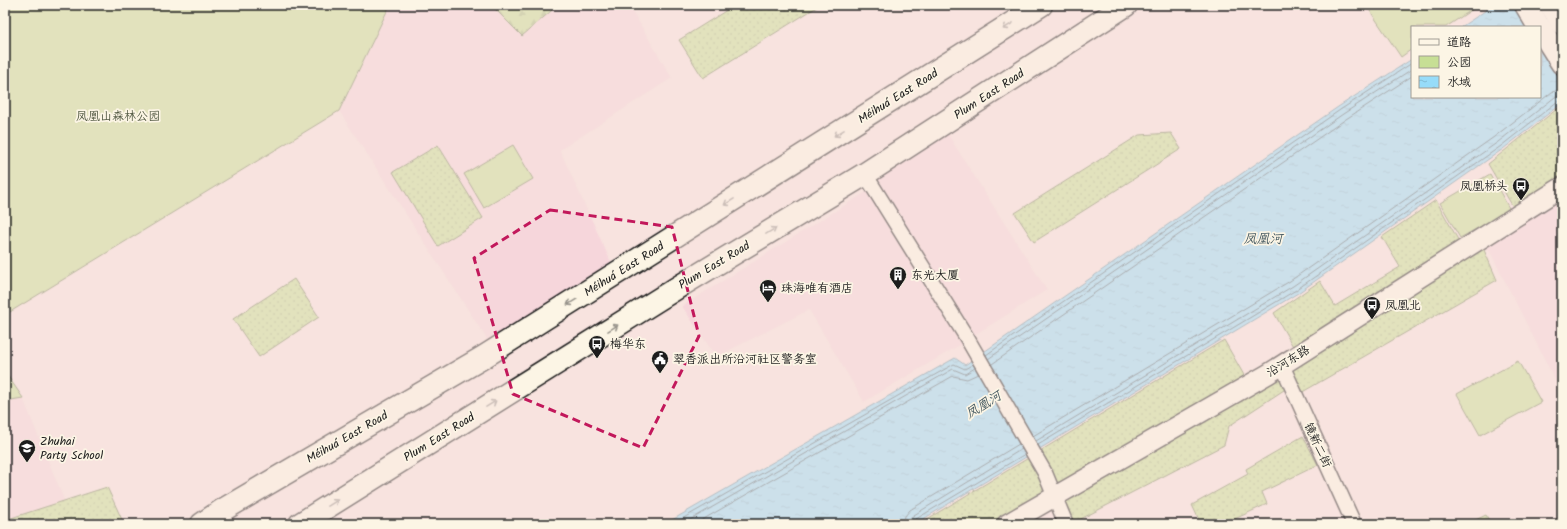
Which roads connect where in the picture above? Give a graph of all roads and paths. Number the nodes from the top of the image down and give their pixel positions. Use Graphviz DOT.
graph roads {
  1 [pos="1041,5"];
  2 [pos="1126,5"];
  3 [pos="1526,5"];
  4 [pos="1551,5"];
  5 [pos="1562,23"];
  6 [pos="1539,26"];
  7 [pos="1541,30"];
  8 [pos="1562,64"];
  9 [pos="865,174"];
  10 [pos="1562,187"];
  11 [pos="1282,365"];
  12 [pos="1054,497"];
  13 [pos="202,524"];
  14 [pos="300,524"];
  15 [pos="1007,524"];
  16 [pos="1066,524"];
  17 [pos="1354,524"];
  1 -- 13 [label="main road, Méihuá East Road, one-way"];
  2 -- 9 [label="main road, Plum East Road"];
  3 -- 6 [label="main road"];
  4 -- 5 [label="main road"];
  7 -- 8 [label="main road"];
  9 -- 12 [label="street"];
  14 -- 9 [label="main road, Plum East Road, one-way"];
  10 -- 11 [label="street, 沿河东路"];
  11 -- 12 [label="street, 沿河东路"];
  11 -- 17 [label="street, 镜新二街"];
  12 -- 15 [label="street, 沿河东路"];
  12 -- 16 [label="street"];
}
